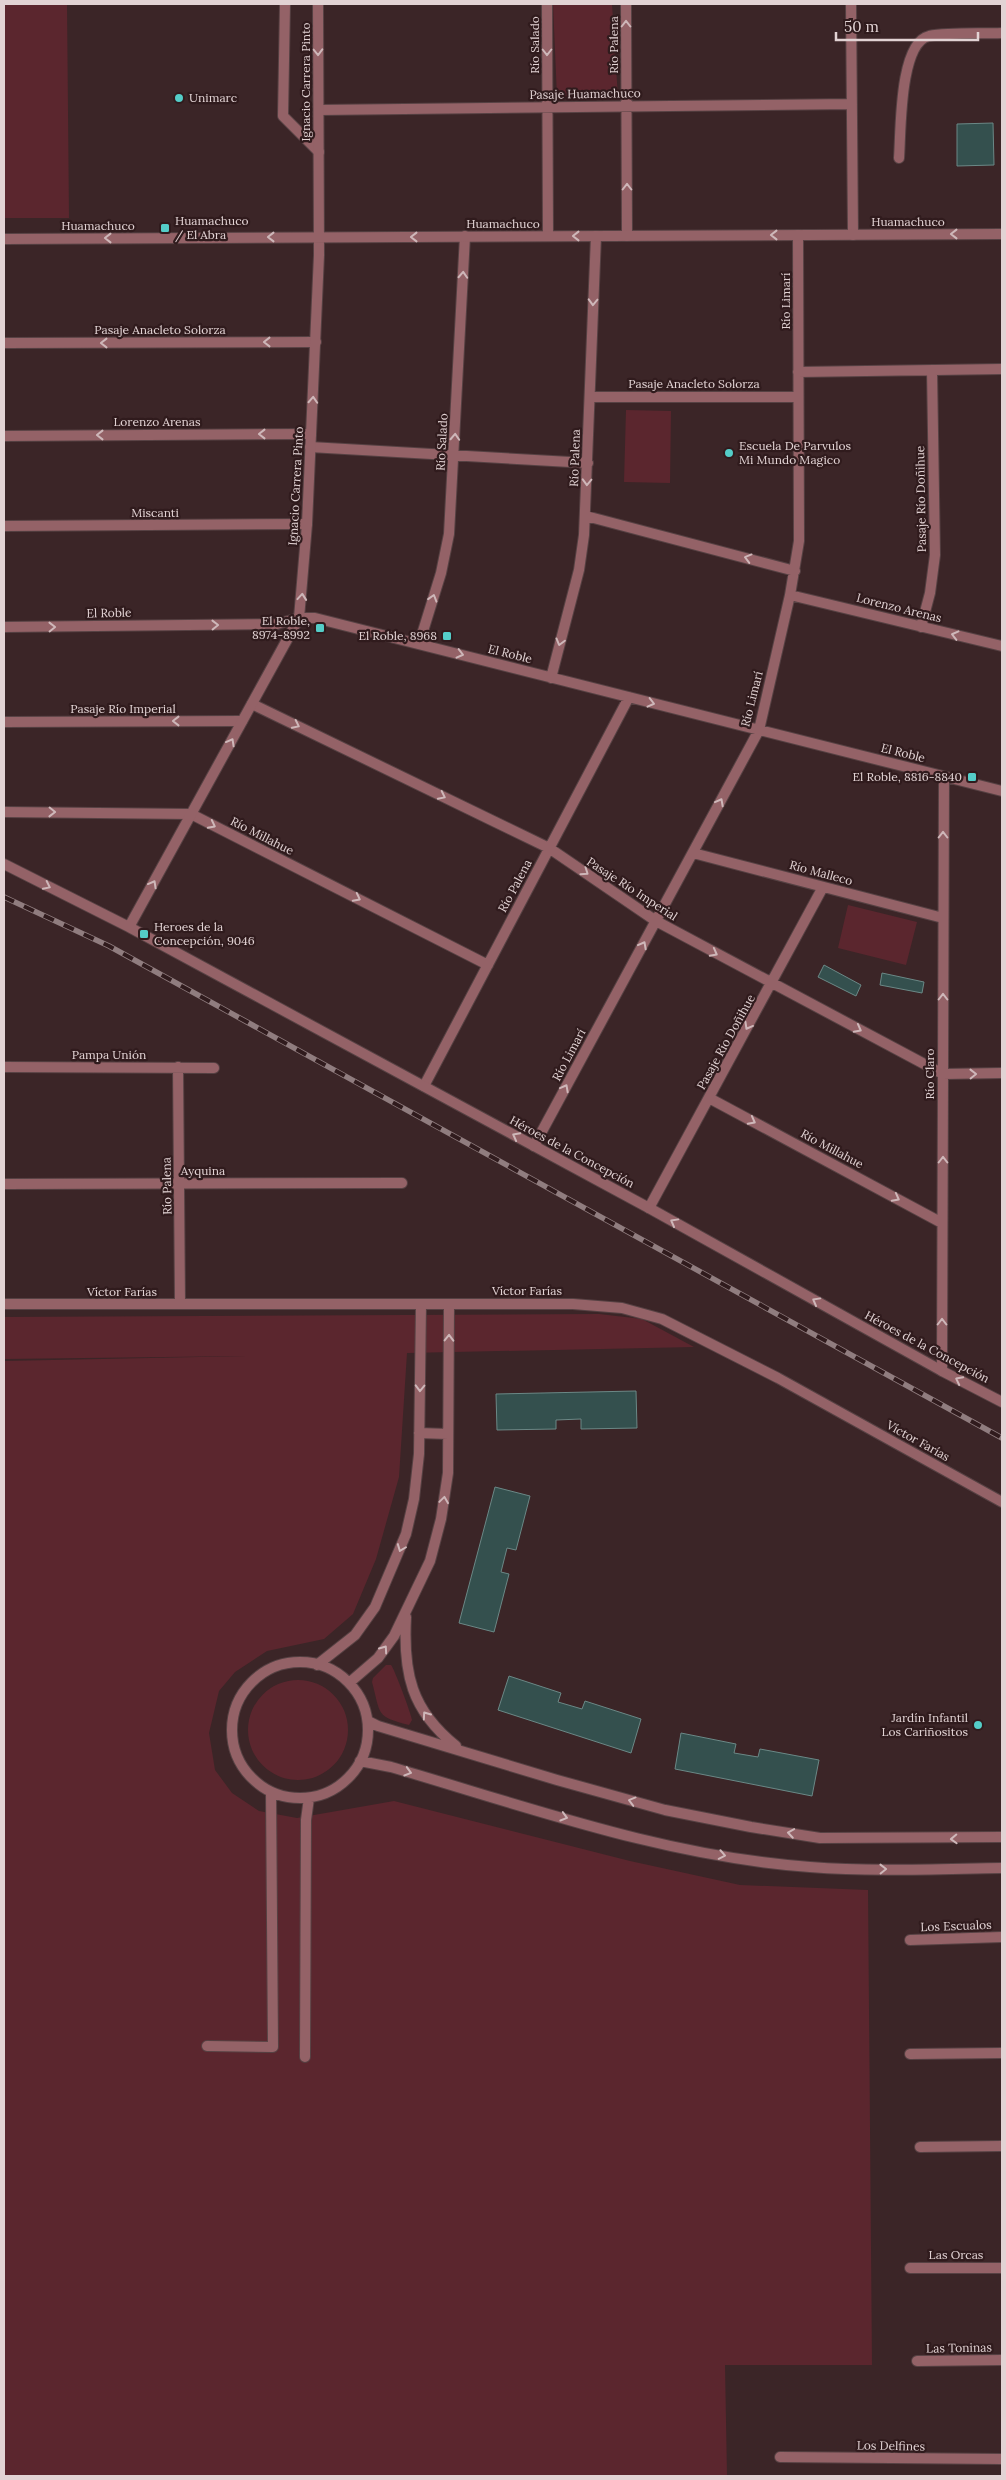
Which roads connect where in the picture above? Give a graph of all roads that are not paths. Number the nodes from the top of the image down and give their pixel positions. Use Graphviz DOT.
graph roads {
  1 [pos="286,4"];
  2 [pos="318,4"];
  3 [pos="547,4"];
  4 [pos="626,4"];
  5 [pos="851,4"];
  6 [pos="1002,33"];
  7 [pos="852,104"];
  8 [pos="626,105"];
  9 [pos="548,107"];
  10 [pos="319,110"];
  11 [pos="319,152"];
  12 [pos="899,158"];
  13 [pos="1002,234"];
  14 [pos="798,235"];
  15 [pos="853,235"];
  16 [pos="465,236"];
  17 [pos="548,236"];
  18 [pos="596,236"];
  19 [pos="627,236"];
  20 [pos="320,237"];
  21 [pos="4,238"];
  22 [pos="316,342"];
  23 [pos="4,343"];
  24 [pos="1002,369"];
  25 [pos="932,370"];
  26 [pos="798,372"];
  27 [pos="590,397"];
  28 [pos="798,397"];
  29 [pos="311,434"];
  30 [pos="4,436"];
  31 [pos="310,448"];
  32 [pos="454,455"];
  33 [pos="588,463"];
  34 [pos="586,516"];
  35 [pos="306,524"];
  36 [pos="4,526"];
  37 [pos="795,571"];
  38 [pos="790,595"];
  39 [pos="299,618"];
  40 [pos="4,627"];
  41 [pos="921,627"];
  42 [pos="419,644"];
  43 [pos="1002,646"];
  44 [pos="551,678"];
  45 [pos="629,697"];
  46 [pos="252,704"];
  47 [pos="242,721"];
  48 [pos="4,722"];
  49 [pos="759,730"];
  50 [pos="944,776"];
  51 [pos="1002,791"];
  52 [pos="4,812"];
  53 [pos="191,814"];
  54 [pos="549,848"];
  55 [pos="693,853"];
  56 [pos="4,864"];
  57 [pos="823,887"];
  58 [pos="943,918"];
  59 [pos="656,921"];
  60 [pos="129,927"];
  61 [pos="488,965"];
  62 [pos="772,983"];
  63 [pos="4,1067"];
  64 [pos="178,1067"];
  65 [pos="214,1068"];
  66 [pos="1002,1073"];
  67 [pos="943,1074"];
  68 [pos="424,1086"];
  69 [pos="710,1098"];
  70 [pos="534,1146"];
  71 [pos="402,1183"];
  72 [pos="4,1184"];
  73 [pos="179,1184"];
  74 [pos="649,1208"];
  75 [pos="942,1223"];
  76 [pos="4,1304"];
  77 [pos="180,1304"];
  78 [pos="421,1304"];
  79 [pos="449,1304"];
  80 [pos="942,1371"];
  81 [pos="1002,1402"];
  82 [pos="419,1433"];
  83 [pos="448,1434"];
  84 [pos="1002,1502"];
  85 [pos="406,1612"];
  86 [pos="317,1665"];
  87 [pos="349,1683"];
  88 [pos="368,1721"];
  89 [pos="460,1750"];
  90 [pos="360,1761"];
  91 [pos="271,1792"];
  92 [pos="309,1798"];
  93 [pos="1002,1837"];
  94 [pos="1002,1868"];
  95 [pos="1002,1937"];
  96 [pos="910,1940"];
  97 [pos="207,2046"];
  98 [pos="1002,2053"];
  99 [pos="910,2054"];
  100 [pos="305,2057"];
  101 [pos="1002,2146"];
  102 [pos="920,2147"];
  103 [pos="910,2268"];
  104 [pos="1002,2268"];
  105 [pos="1002,2360"];
  106 [pos="916,2361"];
  107 [pos="780,2457"];
  108 [pos="1002,2460"];
  1 -- 11 [label="street"];
  2 -- 10 [label="street, Ignacio Carrera Pinto, one-way"];
  3 -- 9 [label="street, Río Salado, one-way"];
  8 -- 4 [label="street, Río Palena, one-way"];
  5 -- 7 [label="street"];
  6 -- 12 [label="street"];
  7 -- 8 [label="street, Pasaje Huamachuco"];
  7 -- 15 [label="street"];
  8 -- 9 [label="street, Pasaje Huamachuco"];
  19 -- 8 [label="street, Río Palena, one-way"];
  9 -- 10 [label="street, Pasaje Huamachuco"];
  9 -- 17 [label="street, Río Salado"];
  10 -- 11 [label="street, Ignacio Carrera Pinto"];
  11 -- 20 [label="street, Ignacio Carrera Pinto"];
  13 -- 15 [label="street, Huamachuco, one-way"];
  14 -- 15 [label="street, Huamachuco"];
  14 -- 19 [label="street, Huamachuco, one-way"];
  14 -- 26 [label="street, Río Limarí"];
  16 -- 17 [label="street, Huamachuco"];
  16 -- 20 [label="street, Huamachuco, one-way"];
  32 -- 16 [label="street, Río Salado, one-way"];
  18 -- 17 [label="street, Huamachuco, one-way"];
  18 -- 19 [label="street, Huamachuco"];
  18 -- 27 [label="street, Río Palena, one-way"];
  20 -- 21 [label="street, Huamachuco, one-way"];
  20 -- 22 [label="street, Ignacio Carrera Pinto"];
  22 -- 23 [label="street, Pasaje Anacleto Solorza, one-way"];
  29 -- 22 [label="street, Ignacio Carrera Pinto, one-way"];
  24 -- 25 [label="street"];
  25 -- 26 [label="street"];
  25 -- 41 [label="street, Pasaje Río Doñihue"];
  26 -- 28 [label="street, Río Limarí"];
  27 -- 28 [label="street, Pasaje Anacleto Solorza"];
  27 -- 33 [label="street, Río Palena"];
  28 -- 37 [label="street, Río Limarí"];
  29 -- 30 [label="street, Lorenzo Arenas, one-way"];
  29 -- 31 [label="street, Ignacio Carrera Pinto"];
  31 -- 32 [label="street"];
  31 -- 35 [label="street, Ignacio Carrera Pinto"];
  32 -- 33 [label="street"];
  42 -- 32 [label="street, Río Salado, one-way"];
  33 -- 34 [label="street, Río Palena, one-way"];
  37 -- 34 [label="street, one-way"];
  34 -- 44 [label="street, Río Palena, one-way"];
  35 -- 36 [label="street, Miscanti"];
  39 -- 35 [label="street, Ignacio Carrera Pinto, one-way"];
  37 -- 38 [label="street, Río Limarí"];
  38 -- 41 [label="street, Lorenzo Arenas"];
  38 -- 49 [label="street, Río Limarí"];
  40 -- 39 [label="street, El Roble, one-way"];
  39 -- 42 [label="street, El Roble"];
  39 -- 46 [label="street, Ignacio Carrera Pinto"];
  43 -- 41 [label="street, Lorenzo Arenas, one-way"];
  42 -- 44 [label="street, El Roble, one-way"];
  44 -- 45 [label="street, El Roble"];
  45 -- 49 [label="street, El Roble, one-way"];
  45 -- 54 [label="street, Río Palena"];
  46 -- 47 [label="street, Ignacio Carrera Pinto"];
  46 -- 54 [label="street, Pasaje Río Imperial, one-way"];
  47 -- 48 [label="street, Pasaje Río Imperial, one-way"];
  53 -- 47 [label="street, Ignacio Carrera Pinto, one-way"];
  49 -- 50 [label="street, El Roble"];
  55 -- 49 [label="street, Río Limarí, one-way"];
  50 -- 51 [label="street, El Roble"];
  58 -- 50 [label="street, Río Claro, one-way"];
  52 -- 53 [label="street, Río Millahue, one-way"];
  60 -- 53 [label="street, Ignacio Carrera Pinto, one-way"];
  53 -- 61 [label="street, Río Millahue, one-way"];
  54 -- 59 [label="street, Pasaje Río Imperial, one-way"];
  54 -- 61 [label="street, Río Palena"];
  55 -- 57 [label="street, Río Malleco"];
  55 -- 59 [label="street, Río Limarí"];
  56 -- 60 [label="street, Héroes de la Concepción, one-way"];
  57 -- 58 [label="street, Río Malleco"];
  57 -- 62 [label="street, Pasaje Río Doñihue"];
  67 -- 58 [label="street, Río Claro, one-way"];
  59 -- 62 [label="street, Pasaje Río Imperial, one-way"];
  70 -- 59 [label="street, Río Limarí, one-way"];
  60 -- 68 [label="street, Héroes de la Concepción"];
  61 -- 68 [label="street, Río Palena"];
  62 -- 67 [label="street, Pasaje Río Imperial, one-way"];
  62 -- 69 [label="street, Pasaje Río Doñihue, one-way"];
  63 -- 64 [label="street, Pampa Unión"];
  64 -- 65 [label="street, Pampa Unión"];
  64 -- 73 [label="street, Río Palena"];
  67 -- 66 [label="street, Pasaje Río Imperial, one-way"];
  75 -- 67 [label="street, Río Claro, one-way"];
  70 -- 68 [label="street, Héroes de la Concepción, one-way"];
  69 -- 74 [label="street, Pasaje Río Doñihue"];
  69 -- 75 [label="street, Río Millahue, one-way"];
  70 -- 74 [label="street, Héroes de la Concepción"];
  71 -- 73 [label="street, Ayquina"];
  72 -- 73 [label="street, Ayquina"];
  73 -- 77 [label="street, Río Palena"];
  80 -- 74 [label="street, Héroes de la Concepción, one-way"];
  80 -- 75 [label="street, Río Claro, one-way"];
  76 -- 77 [label="street, Víctor Farías"];
  77 -- 78 [label="street, Víctor Farías"];
  78 -- 79 [label="street, Víctor Farías"];
  78 -- 82 [label="street, one-way"];
  83 -- 79 [label="street, one-way"];
  79 -- 84 [label="street, Víctor Farías"];
  81 -- 80 [label="street, Héroes de la Concepción, one-way"];
  82 -- 83 [label="street"];
  82 -- 86 [label="street, one-way"];
  85 -- 83 [label="street, one-way"];
  87 -- 85 [label="street, one-way"];
  89 -- 85 [label="street, one-way"];
  86 -- 87 [label="street"];
  86 -- 91 [label="street"];
  87 -- 88 [label="street"];
  88 -- 89 [label="street"];
  88 -- 90 [label="street"];
  93 -- 89 [label="street, one-way"];
  90 -- 92 [label="street"];
  90 -- 94 [label="street, one-way"];
  91 -- 92 [label="street"];
  91 -- 97 [label="street"];
  92 -- 100 [label="street"];
  95 -- 96 [label="street, Los Escualos"];
  98 -- 99 [label="street"];
  101 -- 102 [label="street"];
  103 -- 104 [label="street, Las Orcas"];
  105 -- 106 [label="street, Las Toninas"];
  107 -- 108 [label="street, Los Delfines"];
}
